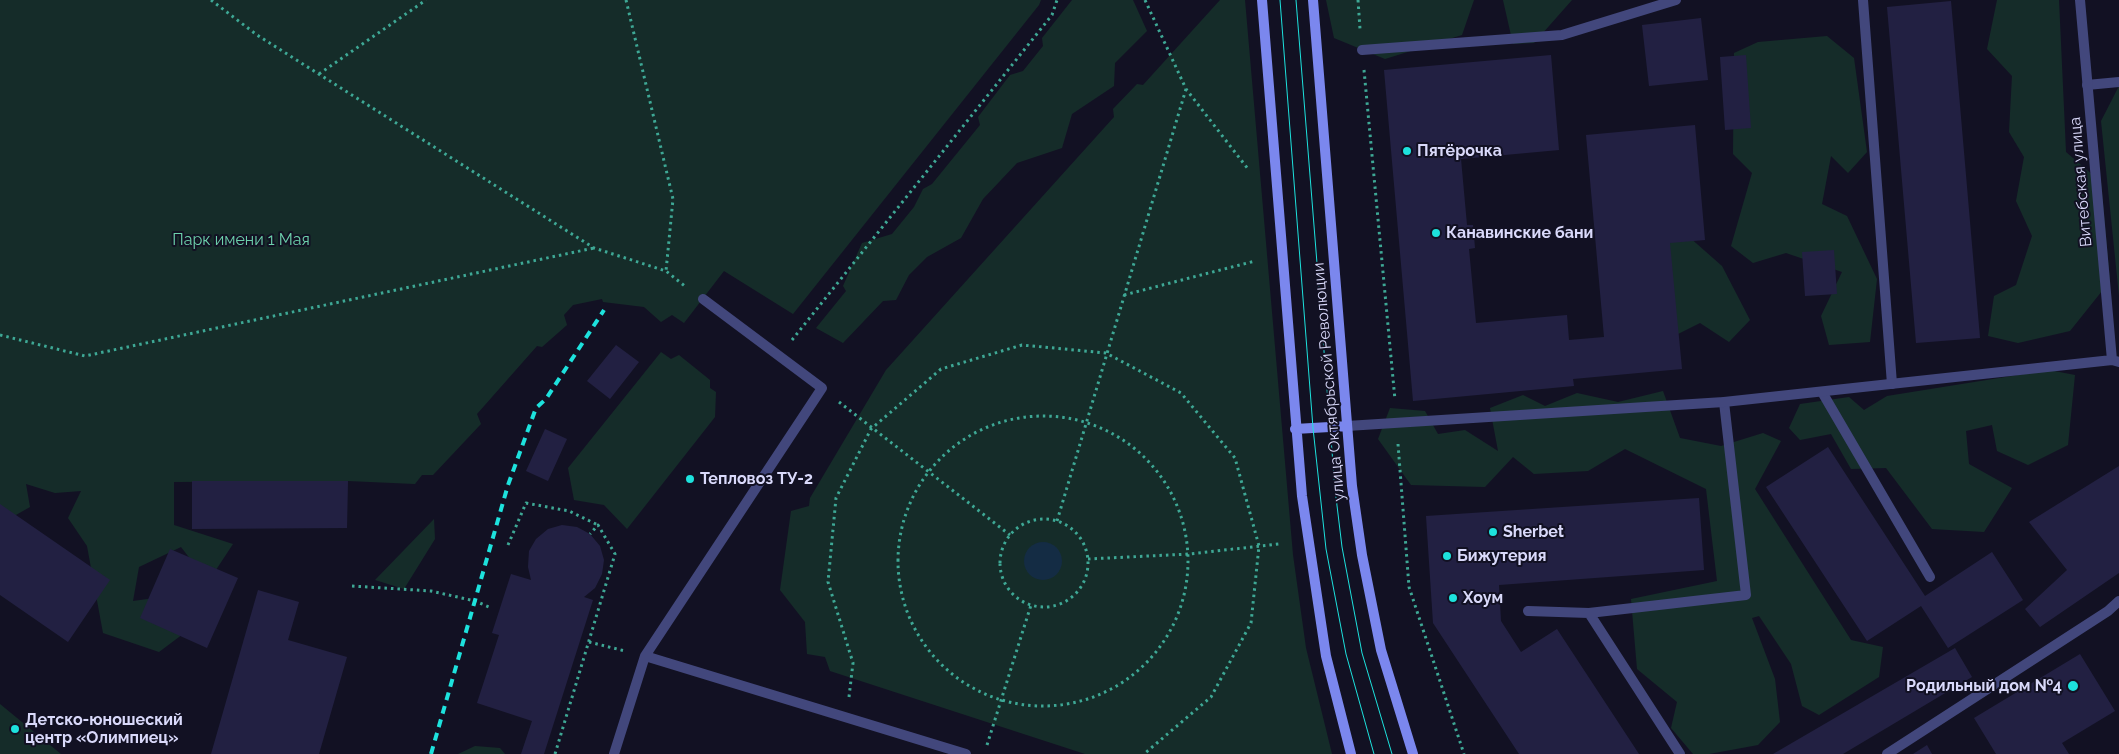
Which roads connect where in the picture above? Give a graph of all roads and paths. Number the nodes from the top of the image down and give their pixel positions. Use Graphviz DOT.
graph roads {
  1 [pos="211,0"];
  2 [pos="426,0"];
  3 [pos="626,0"];
  4 [pos="1057,0"];
  5 [pos="1145,0"];
  6 [pos="1262,0"];
  7 [pos="1313,0"];
  8 [pos="1358,0"];
  9 [pos="1676,0"];
  10 [pos="1863,0"];
  11 [pos="2080,0"];
  12 [pos="1362,50"];
  13 [pos="319,74"];
  14 [pos="2119,82"];
  15 [pos="2087,85"];
  16 [pos="1186,89"];
  17 [pos="1248,169"];
  18 [pos="594,248"];
  19 [pos="1255,261"];
  20 [pos="666,271"];
  21 [pos="1124,295"];
  22 [pos="703,299"];
  23 [pos="0,335"];
  24 [pos="1106,353"];
  25 [pos="780,356"];
  26 [pos="2115,361"];
  27 [pos="1892,384"];
  28 [pos="822,388"];
  29 [pos="1822,392"];
  30 [pos="1724,402"];
  31 [pos="1086,420"];
  32 [pos="1397,423"];
  33 [pos="1347,426"];
  34 [pos="872,429"];
  35 [pos="1295,429"];
  36 [pos="928,472"];
  37 [pos="1057,521"];
  38 [pos="598,524"];
  39 [pos="590,534"];
  40 [pos="1010,535"];
  41 [pos="1279,544"];
  42 [pos="508,545"];
  43 [pos="1259,546"];
  44 [pos="1190,554"];
  45 [pos="1088,558"];
  46 [pos="1930,577"];
  47 [pos="352,586"];
  48 [pos="2119,600"];
  49 [pos="1032,605"];
  50 [pos="489,607"];
  51 [pos="1528,611"];
  52 [pos="1589,613"];
  53 [pos="589,642"];
  54 [pos="645,656"];
  55 [pos="1001,701"];
  56 [pos="846,717"];
  57 [pos="987,747"];
  58 [pos="554,754"];
  59 [pos="614,754"];
  60 [pos="966,754"];
  61 [pos="1144,754"];
  62 [pos="1351,754"];
  63 [pos="1413,754"];
  64 [pos="1464,754"];
  65 [pos="1680,754"];
  66 [pos="1887,754"];
  1 -- 13 [label="path"];
  2 -- 13 [label="path"];
  3 -- 20 [label="path"];
  4 -- 25 [label="path"];
  5 -- 16 [label="path"];
  6 -- 35 [label="main road"];
  7 -- 33 [label="main road, улица Октябрьской Революции"];
  8 -- 12 [label="path"];
  9 -- 12 [label="street"];
  10 -- 27 [label="street"];
  11 -- 15 [label="street, Витебская улица"];
  12 -- 32 [label="path"];
  13 -- 18 [label="path"];
  14 -- 15 [label="street"];
  15 -- 26 [label="street, Витебская улица"];
  16 -- 17 [label="path"];
  16 -- 21 [label="path"];
  18 -- 20 [label="path"];
  18 -- 23 [label="path"];
  19 -- 21 [label="path"];
  20 -- 22 [label="path"];
  21 -- 24 [label="path"];
  22 -- 25 [label="street"];
  24 -- 31 [label="path"];
  24 -- 34 [label="path"];
  24 -- 43 [label="path"];
  25 -- 28 [label="street"];
  26 -- 27 [label="street"];
  27 -- 29 [label="street"];
  28 -- 34 [label="path"];
  28 -- 54 [label="street"];
  29 -- 30 [label="street"];
  29 -- 46 [label="street"];
  30 -- 32 [label="street"];
  30 -- 52 [label="street"];
  31 -- 36 [label="path"];
  31 -- 37 [label="path"];
  31 -- 44 [label="path"];
  32 -- 33 [label="street"];
  32 -- 64 [label="path"];
  33 -- 35 [label="main road"];
  33 -- 63 [label="main road, улица Октябрьской Революции"];
  34 -- 36 [label="path"];
  34 -- 56 [label="path"];
  35 -- 62 [label="main road"];
  36 -- 40 [label="path"];
  36 -- 55 [label="path"];
  37 -- 40 [label="path"];
  37 -- 45 [label="path"];
  38 -- 39 [label="path"];
  38 -- 42 [label="path"];
  38 -- 53 [label="path"];
  40 -- 49 [label="path"];
  41 -- 43 [label="path"];
  43 -- 44 [label="path"];
  43 -- 61 [label="path"];
  44 -- 45 [label="path"];
  44 -- 55 [label="path"];
  45 -- 49 [label="path"];
  47 -- 50 [label="path"];
  48 -- 66 [label="street"];
  49 -- 55 [label="path"];
  51 -- 52 [label="street"];
  52 -- 65 [label="street"];
  53 -- 54 [label="path"];
  53 -- 58 [label="path"];
  54 -- 56 [label="street"];
  54 -- 59 [label="street"];
  55 -- 57 [label="path"];
  56 -- 60 [label="street"];
}
